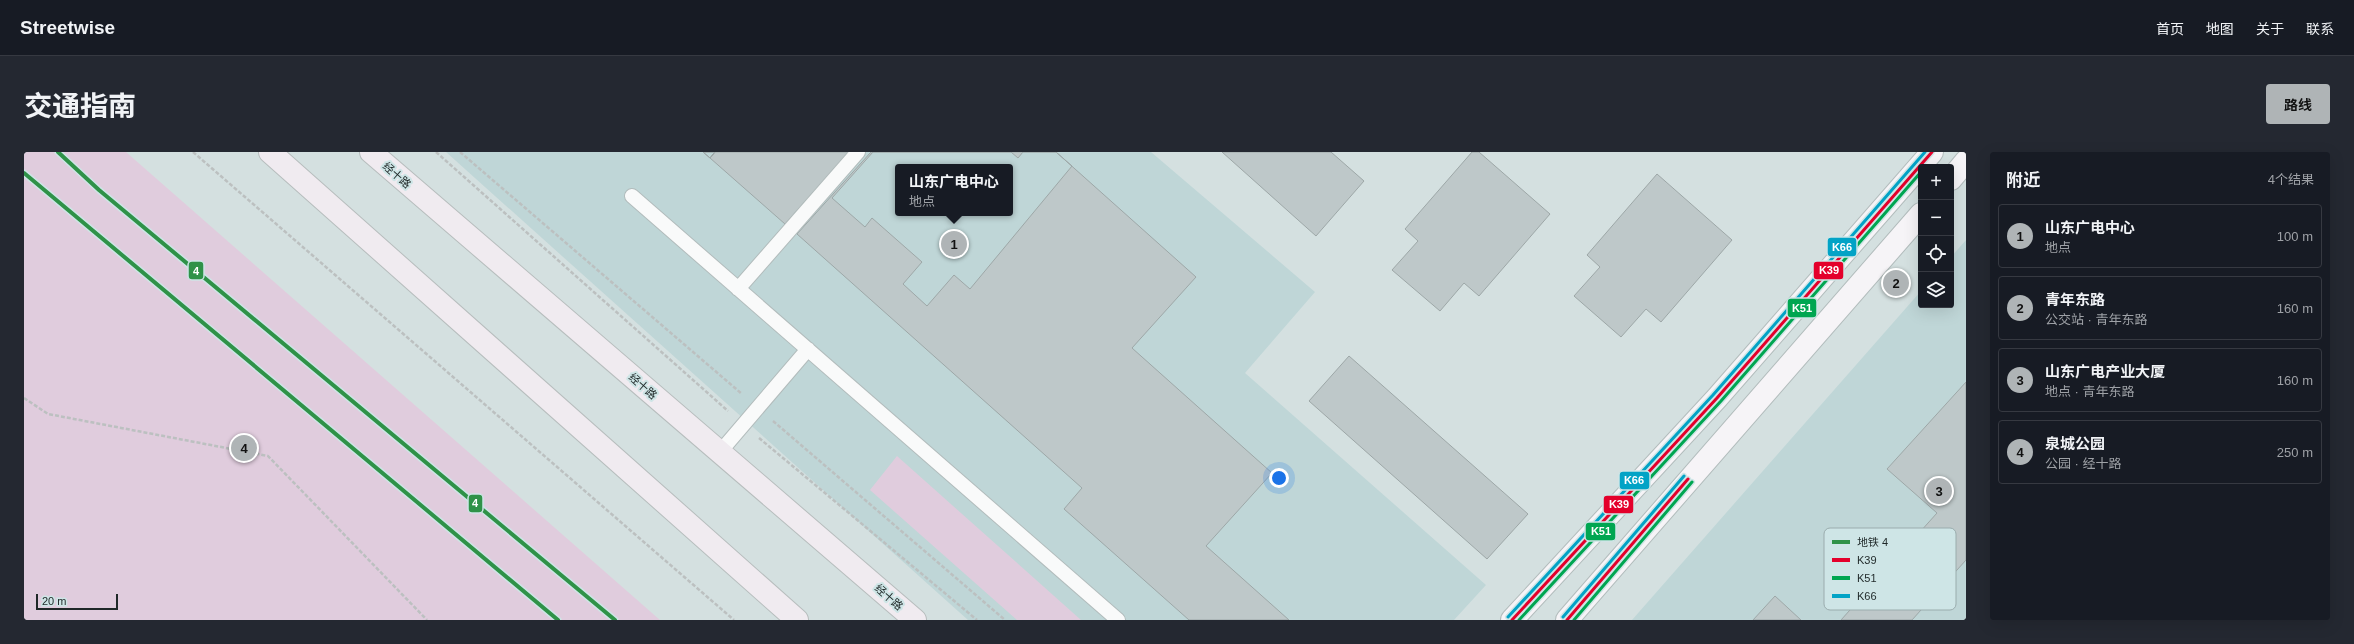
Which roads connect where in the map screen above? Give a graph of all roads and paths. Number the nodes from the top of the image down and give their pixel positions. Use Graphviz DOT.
graph roads {
  1 [pos="192,152"];
  2 [pos="270,152"];
  3 [pos="371,152"];
  4 [pos="436,152"];
  5 [pos="460,152"];
  6 [pos="858,152"];
  7 [pos="1932,152"];
  8 [pos="1966,161"];
  9 [pos="1954,175"];
  10 [pos="632,196"];
  11 [pos="1918,217"];
  12 [pos="738,289"];
  13 [pos="808,349"];
  14 [pos="24,398"];
  15 [pos="758,408"];
  16 [pos="743,425"];
  17 [pos="720,452"];
  18 [pos="427,620"];
  19 [pos="734,620"];
  20 [pos="796,620"];
  21 [pos="915,620"];
  22 [pos="977,620"];
  23 [pos="1005,620"];
  24 [pos="1118,620"];
  25 [pos="1512,620"];
  26 [pos="1566,620"];
  1 -- 19 [label="path"];
  2 -- 20 [label="highway"];
  3 -- 17 [label="highway, 经十路"];
  4 -- 16 [label="path"];
  5 -- 15 [label="path"];
  6 -- 12 [label="lane"];
  7 -- 25 [label="main road"];
  8 -- 9 [label="main road"];
  10 -- 12 [label="lane"];
  11 -- 26 [label="main road"];
  12 -- 13 [label="lane"];
  13 -- 15 [label="lane"];
  13 -- 24 [label="lane"];
  14 -- 18 [label="path"];
  15 -- 16 [label="lane"];
  15 -- 23 [label="path"];
  16 -- 17 [label="lane"];
  16 -- 22 [label="path"];
  17 -- 21 [label="highway, 经十路"];
}
